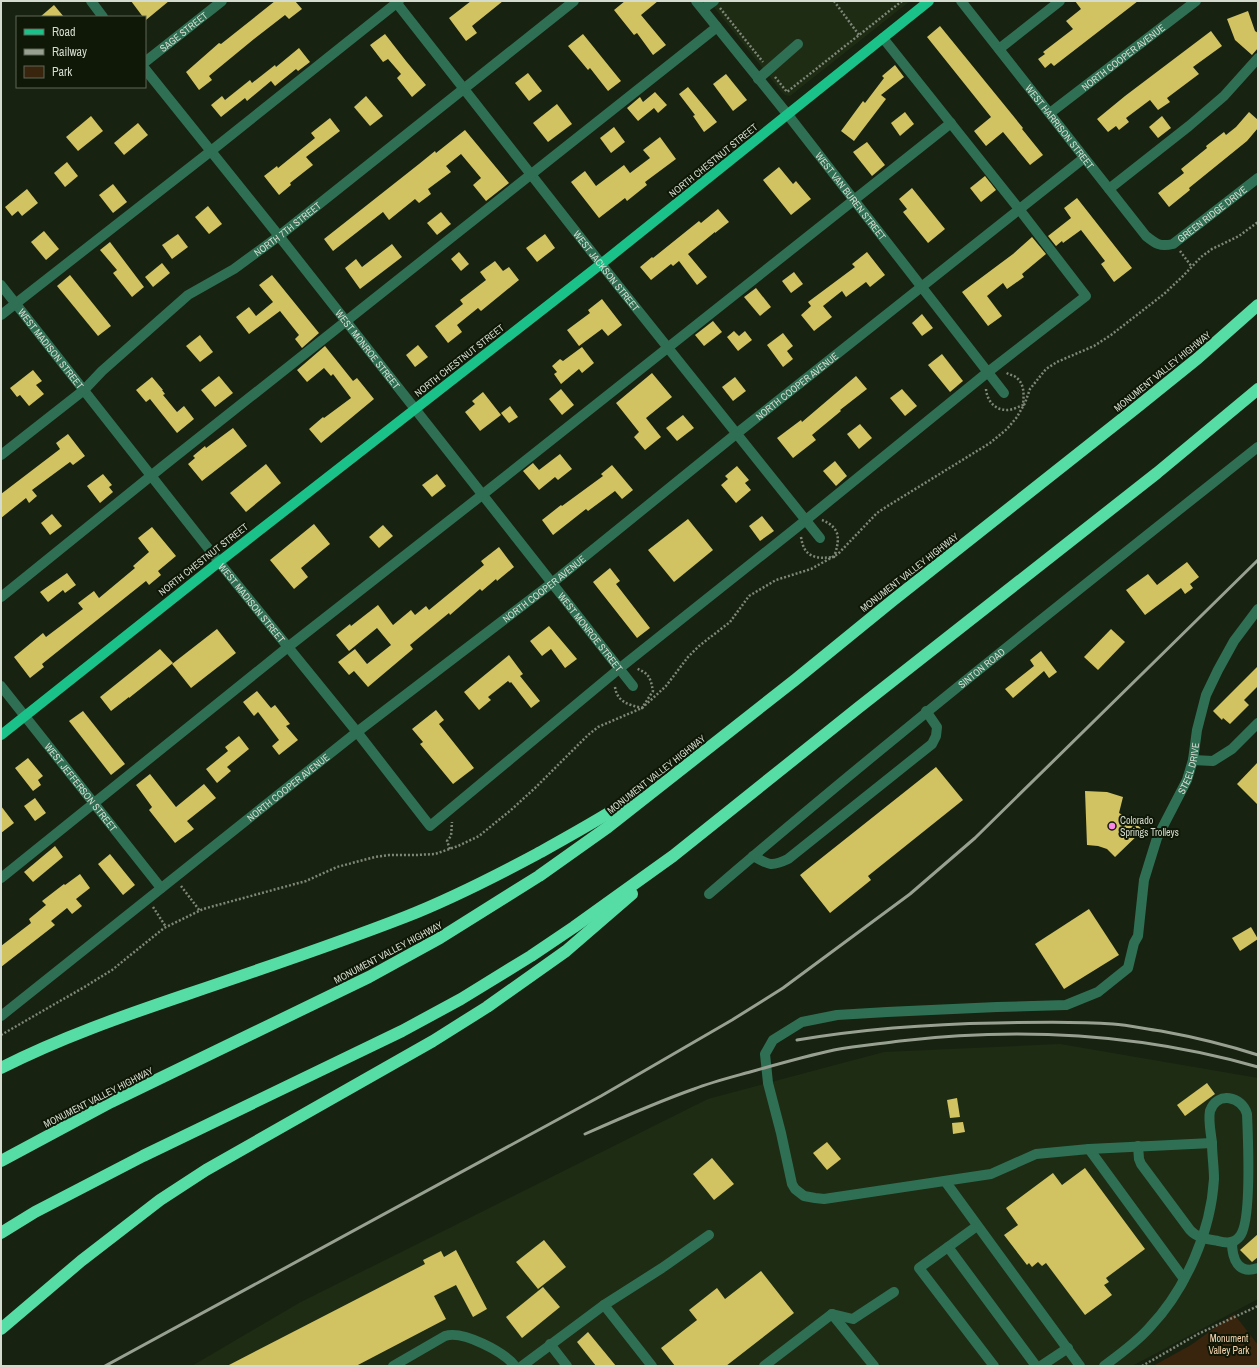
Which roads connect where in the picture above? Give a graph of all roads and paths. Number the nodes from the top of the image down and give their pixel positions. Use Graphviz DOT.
graph roads {
  1 [pos="91,1"];
  2 [pos="222,1"];
  3 [pos="574,1"];
  4 [pos="696,1"];
  5 [pos="834,1"];
  6 [pos="902,1"];
  7 [pos="929,1"];
  8 [pos="961,1"];
  9 [pos="1060,1"];
  10 [pos="1196,1"];
  11 [pos="397,2"];
  12 [pos="717,4"];
  13 [pos="703,9"];
  14 [pos="102,16"];
  15 [pos="717,27"];
  16 [pos="859,35"];
  17 [pos="883,38"];
  18 [pos="798,44"];
  19 [pos="999,49"];
  20 [pos="1258,58"];
  21 [pos="146,61"];
  22 [pos="146,70"];
  23 [pos="769,70"];
  24 [pos="758,79"];
  25 [pos="464,88"];
  26 [pos="1050,113"];
  27 [pos="788,116"];
  28 [pos="951,123"];
  29 [pos="211,151"];
  30 [pos="1084,158"];
  31 [pos="532,175"];
  32 [pos="1258,178"];
  33 [pos="1108,189"];
  34 [pos="853,200"];
  35 [pos="1019,209"];
  36 [pos="279,236"];
  37 [pos="1175,242"];
  38 [pos="1164,246"];
  39 [pos="601,264"];
  40 [pos="1192,266"];
  41 [pos="1,285"];
  42 [pos="921,287"];
  43 [pos="16,304"];
  44 [pos="1258,305"];
  45 [pos="1,315"];
  46 [pos="346,322"];
  47 [pos="667,348"];
  48 [pos="988,372"];
  49 [pos="1258,389"];
  50 [pos="84,390"];
  51 [pos="1004,393"];
  52 [pos="415,409"];
  53 [pos="736,434"];
  54 [pos="1258,447"];
  55 [pos="1,455"];
  56 [pos="152,476"];
  57 [pos="482,495"];
  58 [pos="806,520"];
  59 [pos="820,538"];
  60 [pos="219,562"];
  61 [pos="552,583"];
  62 [pos="1,597"];
  63 [pos="1258,609"];
  64 [pos="288,647"];
  65 [pos="620,668"];
  66 [pos="1,686"];
  67 [pos="633,686"];
  68 [pos="926,711"];
  69 [pos="25,716"];
  70 [pos="1258,723"];
  71 [pos="357,732"];
  72 [pos="1,735"];
  73 [pos="695,759"];
  74 [pos="1193,760"];
  75 [pos="94,804"];
  76 [pos="448,810"];
  77 [pos="450,849"];
  78 [pos="674,856"];
  79 [pos="753,856"];
  80 [pos="1,878"];
  81 [pos="174,878"];
  82 [pos="161,888"];
  83 [pos="709,894"];
  84 [pos="148,899"];
  85 [pos="200,911"];
  86 [pos="166,927"];
  87 [pos="1,1016"];
  88 [pos="1,1068"];
  89 [pos="1212,1143"];
  90 [pos="1138,1146"];
  91 [pos="1089,1149"];
  92 [pos="1,1161"];
  93 [pos="945,1182"];
  94 [pos="977,1226"];
  95 [pos="1,1233"];
  96 [pos="709,1235"];
  97 [pos="1202,1238"];
  98 [pos="1232,1242"];
  99 [pos="948,1248"];
  100 [pos="1258,1268"];
  101 [pos="1184,1279"];
  102 [pos="894,1292"];
  103 [pos="604,1305"];
  104 [pos="1258,1306"];
  105 [pos="832,1314"];
  106 [pos="1,1329"];
  107 [pos="550,1344"];
  108 [pos="1068,1348"];
  109 [pos="393,1366"];
  110 [pos="515,1366"];
  111 [pos="522,1366"];
  112 [pos="567,1366"];
  113 [pos="652,1366"];
  114 [pos="764,1366"];
  115 [pos="874,1366"];
  116 [pos="994,1366"];
  117 [pos="1036,1366"];
  118 [pos="1041,1366"];
  119 [pos="1080,1366"];
  120 [pos="1104,1366"];
  121 [pos="1142,1366"];
  1 -- 14 [label="street"];
  2 -- 21 [label="street, SAGE STREET"];
  3 -- 25 [label="street, NORTH 7TH STREET"];
  4 -- 13 [label="street, WEST VAN BUREN STREET"];
  5 -- 16 [label="path"];
  6 -- 16 [label="path"];
  7 -- 17 [label="main road, NORTH CHESTNUT STREET"];
  8 -- 19 [label="street, WEST HARRISON STREET"];
  9 -- 19 [label="street"];
  10 -- 26 [label="street, NORTH COOPER AVENUE"];
  11 -- 25 [label="street, WEST JACKSON STREET"];
  11 -- 29 [label="street"];
  12 -- 13 [label="street"];
  12 -- 23 [label="path"];
  13 -- 15 [label="street, WEST VAN BUREN STREET"];
  15 -- 24 [label="street, WEST VAN BUREN STREET"];
  15 -- 31 [label="street"];
  16 -- 23 [label="path"];
  17 -- 27 [label="main road, NORTH CHESTNUT STREET"];
  17 -- 28 [label="street"];
  18 -- 23 [label="street"];
  19 -- 26 [label="street, WEST HARRISON STREET"];
  20 -- 33 [label="street"];
  22 -- 29 [label="street, WEST MONROE STREET"];
  23 -- 24 [label="street"];
  24 -- 27 [label="street, WEST VAN BUREN STREET"];
  25 -- 31 [label="street, WEST JACKSON STREET"];
  25 -- 36 [label="street, NORTH 7TH STREET"];
  26 -- 30 [label="street, WEST HARRISON STREET"];
  27 -- 34 [label="street, WEST VAN BUREN STREET"];
  27 -- 39 [label="main road, NORTH CHESTNUT STREET"];
  28 -- 34 [label="street"];
  28 -- 35 [label="street"];
  29 -- 36 [label="street, WEST MONROE STREET"];
  29 -- 43 [label="street"];
  30 -- 33 [label="street, WEST HARRISON STREET"];
  30 -- 35 [label="street, NORTH COOPER AVENUE"];
  31 -- 39 [label="street, WEST JACKSON STREET"];
  31 -- 46 [label="street"];
  32 -- 37 [label="street, GREEN RIDGE DRIVE"];
  33 -- 38 [label="street, WEST HARRISON STREET"];
  34 -- 42 [label="street, WEST VAN BUREN STREET"];
  34 -- 47 [label="street"];
  35 -- 42 [label="street, NORTH COOPER AVENUE"];
  35 -- 48 [label="street"];
  36 -- 46 [label="street, WEST MONROE STREET"];
  36 -- 50 [label="street, NORTH 7TH STREET"];
  37 -- 38 [label="street, GREEN RIDGE DRIVE"];
  37 -- 40 [label="path"];
  39 -- 47 [label="street, WEST JACKSON STREET"];
  39 -- 52 [label="main road, NORTH CHESTNUT STREET"];
  41 -- 43 [label="street, WEST MADISON STREET"];
  42 -- 48 [label="street, WEST VAN BUREN STREET"];
  42 -- 53 [label="street, NORTH COOPER AVENUE"];
  43 -- 45 [label="street"];
  43 -- 50 [label="street, WEST MADISON STREET"];
  44 -- 73 [label="highway, MONUMENT VALLEY HIGHWAY"];
  46 -- 52 [label="street, WEST MONROE STREET"];
  46 -- 56 [label="street"];
  47 -- 53 [label="street, WEST JACKSON STREET"];
  47 -- 57 [label="street"];
  48 -- 51 [label="street, WEST VAN BUREN STREET"];
  48 -- 58 [label="street"];
  49 -- 78 [label="highway"];
  50 -- 55 [label="street, NORTH 7TH STREET"];
  50 -- 56 [label="street, WEST MADISON STREET"];
  52 -- 57 [label="street, WEST MONROE STREET"];
  52 -- 60 [label="main road, NORTH CHESTNUT STREET"];
  53 -- 58 [label="street, WEST JACKSON STREET"];
  53 -- 61 [label="street, NORTH COOPER AVENUE"];
  54 -- 68 [label="street, SINTON ROAD"];
  56 -- 60 [label="street, WEST MADISON STREET"];
  56 -- 62 [label="street"];
  57 -- 61 [label="street, WEST MONROE STREET"];
  57 -- 64 [label="street"];
  58 -- 59 [label="street, WEST JACKSON STREET"];
  58 -- 65 [label="street"];
  60 -- 64 [label="street, WEST MADISON STREET"];
  60 -- 69 [label="main road, NORTH CHESTNUT STREET"];
  61 -- 65 [label="street, WEST MONROE STREET"];
  61 -- 71 [label="street, NORTH COOPER AVENUE"];
  63 -- 74 [label="street, STEEL DRIVE"];
  64 -- 71 [label="street, WEST MADISON STREET"];
  64 -- 75 [label="street"];
  65 -- 67 [label="street, WEST MONROE STREET"];
  65 -- 76 [label="street"];
  66 -- 69 [label="street, WEST JEFFERSON STREET"];
  68 -- 79 [label="street, SINTON ROAD"];
  68 -- 79 [label="street"];
  69 -- 72 [label="main road, NORTH CHESTNUT STREET"];
  69 -- 75 [label="street, WEST JEFFERSON STREET"];
  70 -- 74 [label="street"];
  71 -- 76 [label="street, WEST MADISON STREET"];
  71 -- 81 [label="street, NORTH COOPER AVENUE"];
  73 -- 88 [label="highway"];
  73 -- 92 [label="highway, MONUMENT VALLEY HIGHWAY"];
  74 -- 93 [label="street, STEEL DRIVE"];
  75 -- 80 [label="street"];
  75 -- 82 [label="street, WEST JEFFERSON STREET"];
  76 -- 77 [label="path"];
  78 -- 95 [label="highway"];
  78 -- 106 [label="highway"];
  79 -- 83 [label="street, SINTON ROAD"];
  81 -- 82 [label="street, NORTH COOPER AVENUE"];
  81 -- 85 [label="path"];
  82 -- 84 [label="street, NORTH COOPER AVENUE"];
  84 -- 86 [label="path"];
  84 -- 87 [label="street, NORTH COOPER AVENUE"];
  89 -- 90 [label="street, STEEL DRIVE"];
  89 -- 97 [label="street"];
  89 -- 98 [label="street"];
  90 -- 91 [label="street, STEEL DRIVE"];
  90 -- 97 [label="street"];
  91 -- 93 [label="street, STEEL DRIVE"];
  91 -- 101 [label="street"];
  93 -- 94 [label="street"];
  94 -- 99 [label="street"];
  94 -- 108 [label="street"];
  96 -- 103 [label="street"];
  97 -- 98 [label="street"];
  97 -- 101 [label="street"];
  98 -- 100 [label="street"];
  99 -- 116 [label="street"];
  99 -- 117 [label="street"];
  101 -- 120 [label="street"];
  102 -- 105 [label="street"];
  103 -- 107 [label="street"];
  103 -- 113 [label="street"];
  104 -- 121 [label="path"];
  105 -- 114 [label="street"];
  105 -- 115 [label="street"];
  107 -- 111 [label="street"];
  107 -- 112 [label="street"];
  108 -- 118 [label="street"];
  108 -- 119 [label="street"];
  109 -- 110 [label="street"];
}
